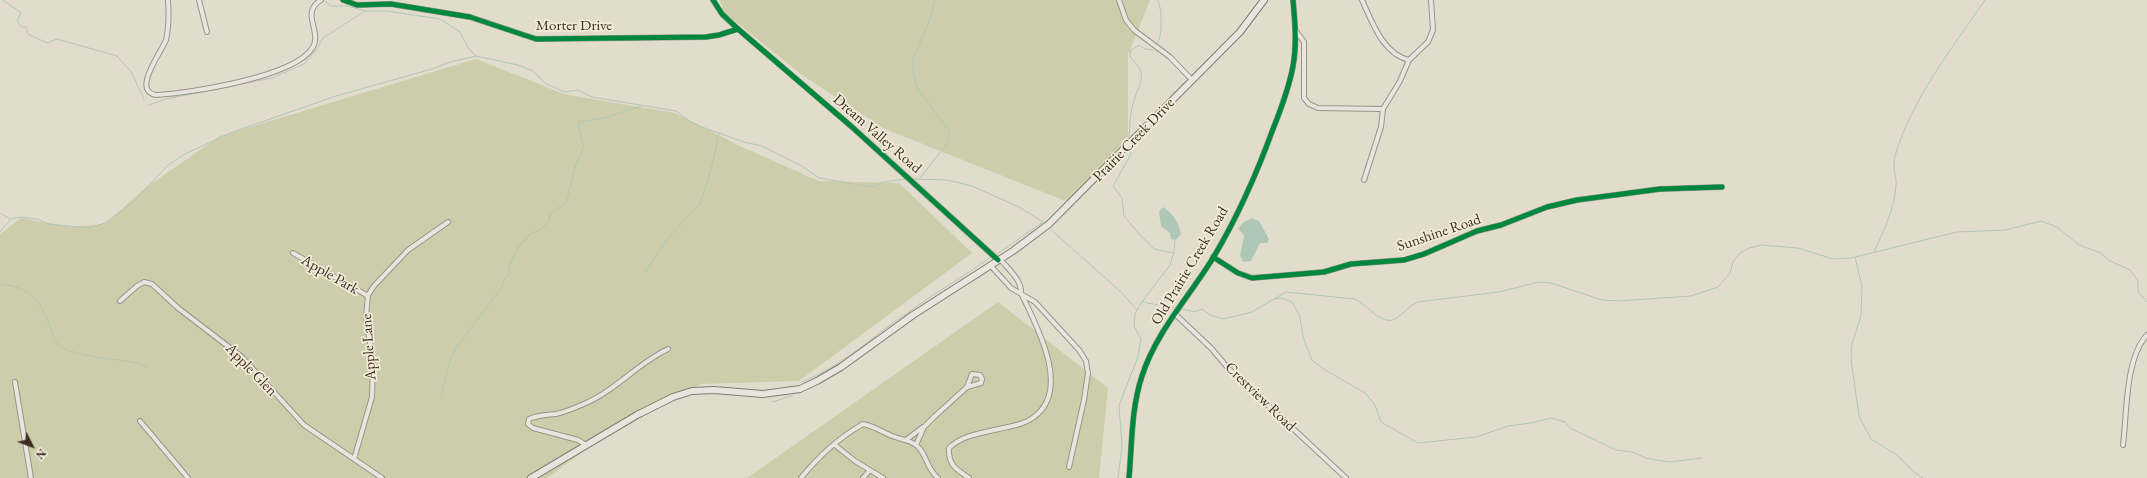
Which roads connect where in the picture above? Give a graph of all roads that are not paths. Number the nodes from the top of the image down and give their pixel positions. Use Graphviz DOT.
graph roads {
  1 [pos="168,0"];
  2 [pos="199,0"];
  3 [pos="321,0"];
  4 [pos="343,0"];
  5 [pos="713,0"];
  6 [pos="1119,0"];
  7 [pos="1264,0"];
  8 [pos="1293,0"];
  9 [pos="1362,0"];
  10 [pos="1431,0"];
  11 [pos="738,29"];
  12 [pos="1296,30"];
  13 [pos="207,32"];
  14 [pos="1409,60"];
  15 [pos="1192,80"];
  16 [pos="1383,109"];
  17 [pos="1364,180"];
  18 [pos="1722,187"];
  19 [pos="448,222"];
  20 [pos="293,254"];
  21 [pos="1213,257"];
  22 [pos="999,259"];
  23 [pos="990,265"];
  24 [pos="1021,293"];
  25 [pos="368,296"];
  26 [pos="120,302"];
  27 [pos="1175,314"];
  28 [pos="2147,335"];
  29 [pos="668,349"];
  30 [pos="15,382"];
  31 [pos="968,387"];
  32 [pos="140,421"];
  33 [pos="924,427"];
  34 [pos="906,440"];
  35 [pos="586,445"];
  36 [pos="835,445"];
  37 [pos="916,445"];
  38 [pos="2123,445"];
  39 [pos="354,459"];
  40 [pos="1069,467"];
  41 [pos="870,470"];
  42 [pos="31,478"];
  43 [pos="188,478"];
  44 [pos="382,478"];
  45 [pos="531,478"];
  46 [pos="801,478"];
  47 [pos="863,478"];
  48 [pos="884,478"];
  49 [pos="938,478"];
  50 [pos="969,478"];
  51 [pos="1129,478"];
  52 [pos="1346,478"];
  1 -- 3 [label="street"];
  2 -- 13 [label="street"];
  4 -- 11 [label="street, Morter Drive"];
  5 -- 11 [label="street, Dream Valley Road"];
  6 -- 15 [label="street"];
  7 -- 15 [label="main road, Prairie Creek Drive"];
  8 -- 12 [label="street, Old Prairie Creek Road"];
  9 -- 14 [label="street"];
  10 -- 14 [label="street"];
  11 -- 22 [label="street, Dream Valley Road"];
  12 -- 16 [label="street"];
  12 -- 21 [label="street, Old Prairie Creek Road"];
  14 -- 16 [label="street"];
  15 -- 22 [label="main road, Prairie Creek Drive"];
  16 -- 17 [label="street"];
  18 -- 21 [label="street, Sunshine Road"];
  19 -- 25 [label="street, Apple Lane"];
  20 -- 25 [label="street, Apple Park"];
  21 -- 27 [label="street, Old Prairie Creek Road"];
  22 -- 23 [label="main road, Prairie Creek Drive"];
  22 -- 24 [label="street, Dream Valley Road"];
  23 -- 24 [label="street"];
  23 -- 35 [label="main road, Prairie Creek Drive"];
  24 -- 40 [label="street"];
  24 -- 50 [label="street, Dream Valley Road"];
  25 -- 39 [label="street, Apple Lane"];
  26 -- 39 [label="street, Apple Glen"];
  27 -- 51 [label="street, Old Prairie Creek Road"];
  27 -- 52 [label="street, Crestview Road"];
  28 -- 38 [label="street"];
  29 -- 35 [label="street"];
  30 -- 42 [label="street"];
  31 -- 33 [label="street"];
  32 -- 43 [label="street"];
  33 -- 34 [label="street"];
  33 -- 37 [label="street"];
  34 -- 36 [label="street"];
  34 -- 37 [label="street"];
  35 -- 45 [label="main road"];
  36 -- 41 [label="street"];
  36 -- 46 [label="street"];
  37 -- 49 [label="street"];
  39 -- 44 [label="street, Apple Glen"];
  41 -- 47 [label="street"];
  41 -- 48 [label="street"];
}
